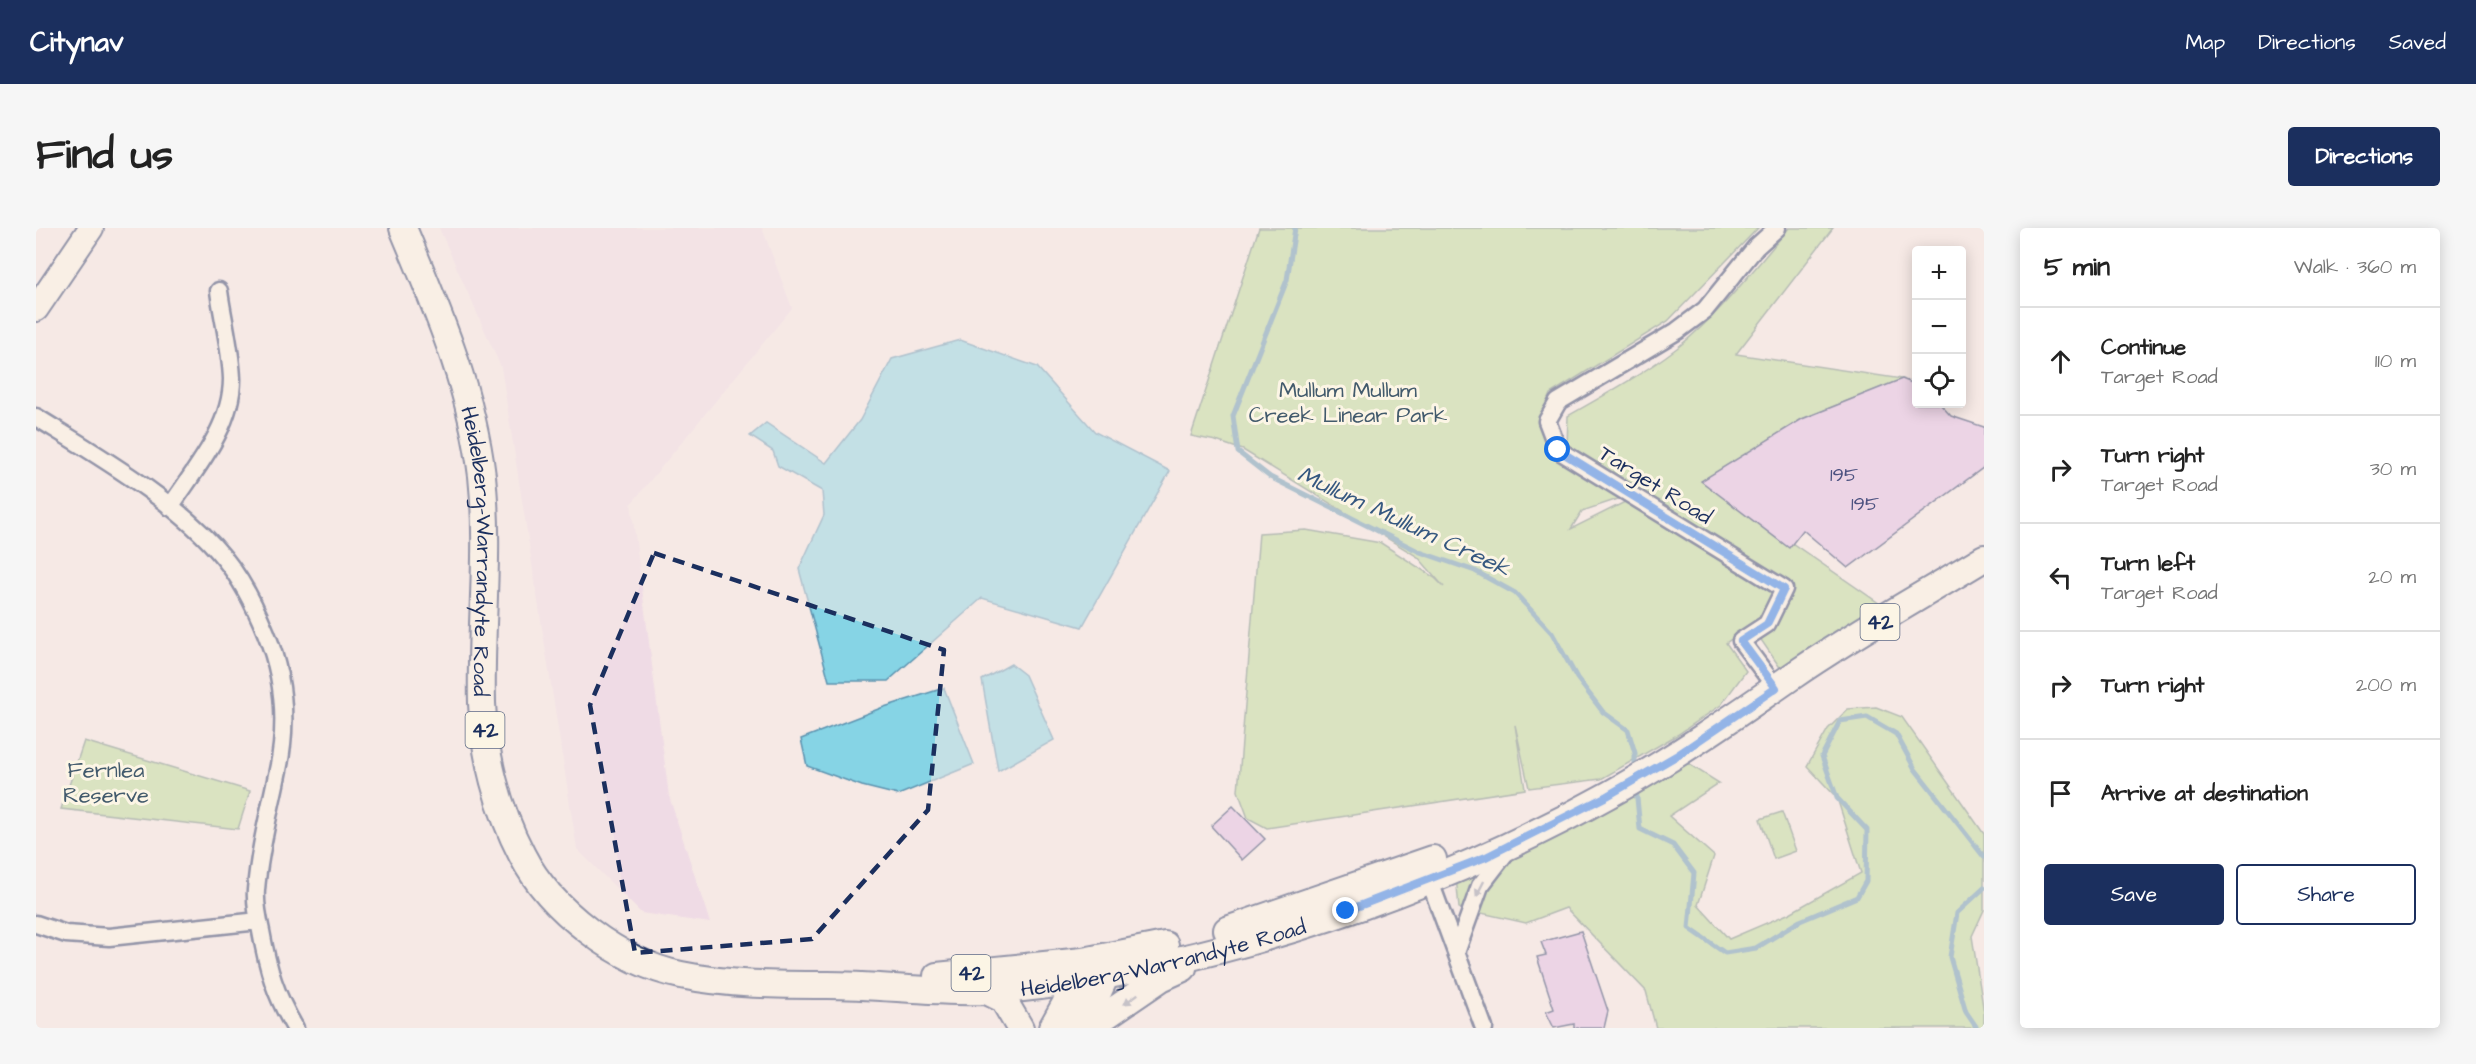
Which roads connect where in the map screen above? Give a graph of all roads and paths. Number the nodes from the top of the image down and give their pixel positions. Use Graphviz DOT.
graph roads {
  1 [pos="91,228"];
  2 [pos="403,228"];
  3 [pos="1778,228"];
  4 [pos="219,291"];
  5 [pos="36,309"];
  6 [pos="36,417"];
  7 [pos="170,507"];
  8 [pos="1984,558"];
  9 [pos="1776,688"];
  10 [pos="1554,823"];
  11 [pos="1515,842"];
  12 [pos="1426,871"];
  13 [pos="259,921"];
  14 [pos="36,924"];
  15 [pos="1457,950"];
  16 [pos="1218,951"];
  17 [pos="1110,966"];
  18 [pos="1080,971"];
  19 [pos="860,985"];
  20 [pos="987,991"];
  21 [pos="295,1028"];
  22 [pos="1020,1028"];
  23 [pos="1052,1028"];
  24 [pos="1079,1028"];
  25 [pos="1088,1028"];
  26 [pos="1484,1028"];
  1 -- 5 [label="main road"];
  2 -- 19 [label="main road, Heidelberg-Warrandyte Road / 42"];
  3 -- 9 [label="street, Target Road"];
  4 -- 7 [label="street"];
  6 -- 7 [label="street"];
  7 -- 13 [label="street"];
  8 -- 9 [label="main road, Heidelberg-Warrandyte Road / 42"];
  9 -- 10 [label="main road, Heidelberg-Warrandyte Road / 42"];
  10 -- 11 [label="main road, Heidelberg-Warrandyte Road / 42"];
  10 -- 12 [label="main road, Heidelberg-Warrandyte Road / 42"];
  11 -- 12 [label="main road, Heidelberg-Warrandyte Road / 42"];
  11 -- 15 [label="street, one-way"];
  12 -- 15 [label="street"];
  12 -- 16 [label="main road, Heidelberg-Warrandyte Road / 42"];
  12 -- 17 [label="main road, Heidelberg-Warrandyte Road / 42"];
  13 -- 14 [label="street"];
  13 -- 21 [label="street"];
  15 -- 26 [label="street"];
  16 -- 17 [label="main road, Heidelberg-Warrandyte Road / 42"];
  16 -- 25 [label="main road, one-way"];
  17 -- 18 [label="main road, Heidelberg-Warrandyte Road / 42"];
  17 -- 24 [label="main road"];
  18 -- 19 [label="main road, Heidelberg-Warrandyte Road / 42"];
  18 -- 20 [label="main road, Heidelberg-Warrandyte Road / 42"];
  18 -- 23 [label="main road"];
  19 -- 20 [label="main road, Heidelberg-Warrandyte Road / 42"];
  20 -- 22 [label="main road"];
}
